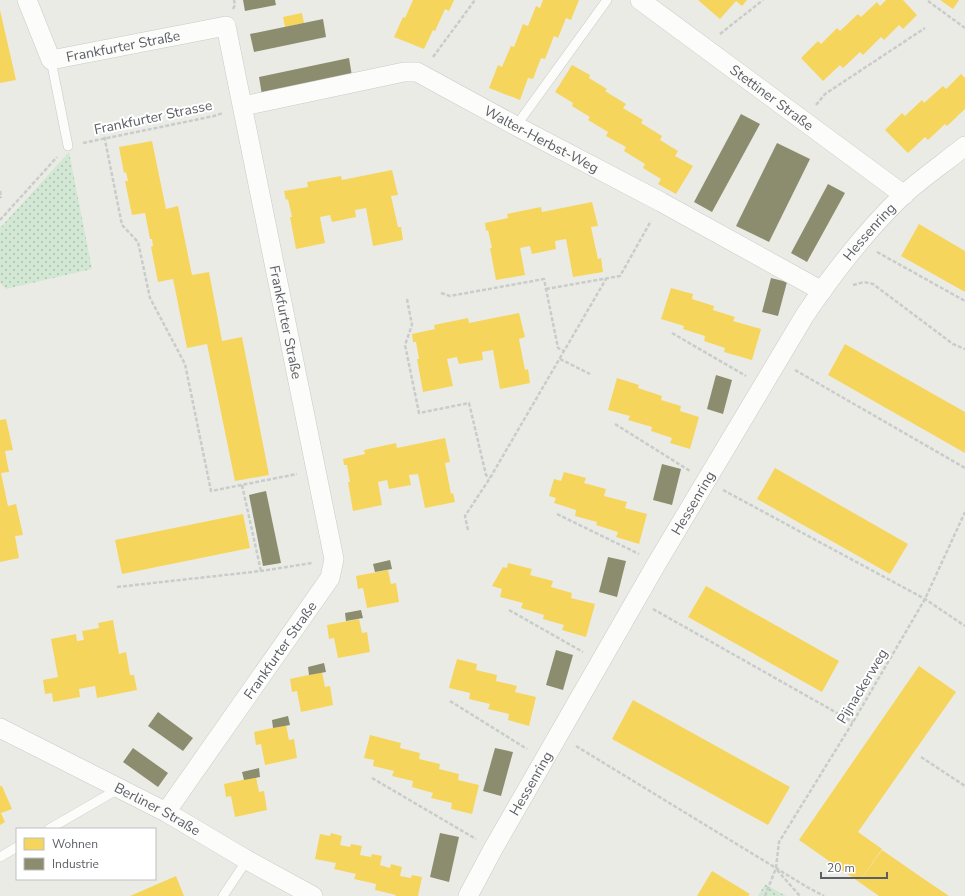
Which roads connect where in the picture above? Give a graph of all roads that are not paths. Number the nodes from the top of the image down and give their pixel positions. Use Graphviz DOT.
graph roads {
  1 [pos="27,0"];
  2 [pos="607,0"];
  3 [pos="640,0"];
  4 [pos="51,60"];
  5 [pos="243,106"];
  6 [pos="516,126"];
  7 [pos="68,146"];
  8 [pos="965,146"];
  9 [pos="904,195"];
  10 [pos="826,284"];
  11 [pos="0,728"];
  12 [pos="120,788"];
  13 [pos="166,812"];
  14 [pos="51,828"];
  15 [pos="16,849"];
  16 [pos="0,857"];
  17 [pos="247,860"];
  18 [pos="223,896"];
  19 [pos="313,896"];
  20 [pos="468,896"];
  1 -- 4 [label="street, Frankfurter Straße"];
  2 -- 6 [label="lane"];
  3 -- 9 [label="street, Stettiner Straße"];
  4 -- 5 [label="street, Frankfurter Straße"];
  4 -- 7 [label="lane"];
  5 -- 6 [label="street, Walter-Herbst-Weg"];
  5 -- 13 [label="street, Frankfurter Straße"];
  6 -- 10 [label="street, Walter-Herbst-Weg"];
  8 -- 9 [label="street, Hessenring"];
  9 -- 10 [label="street, Hessenring"];
  10 -- 20 [label="street, Hessenring"];
  11 -- 12 [label="street, Berliner Straße"];
  12 -- 13 [label="street, Berliner Straße"];
  12 -- 14 [label="lane"];
  13 -- 17 [label="street, Berliner Straße"];
  15 -- 16 [label="lane"];
  17 -- 18 [label="lane"];
  17 -- 19 [label="street, Berliner Straße"];
}
